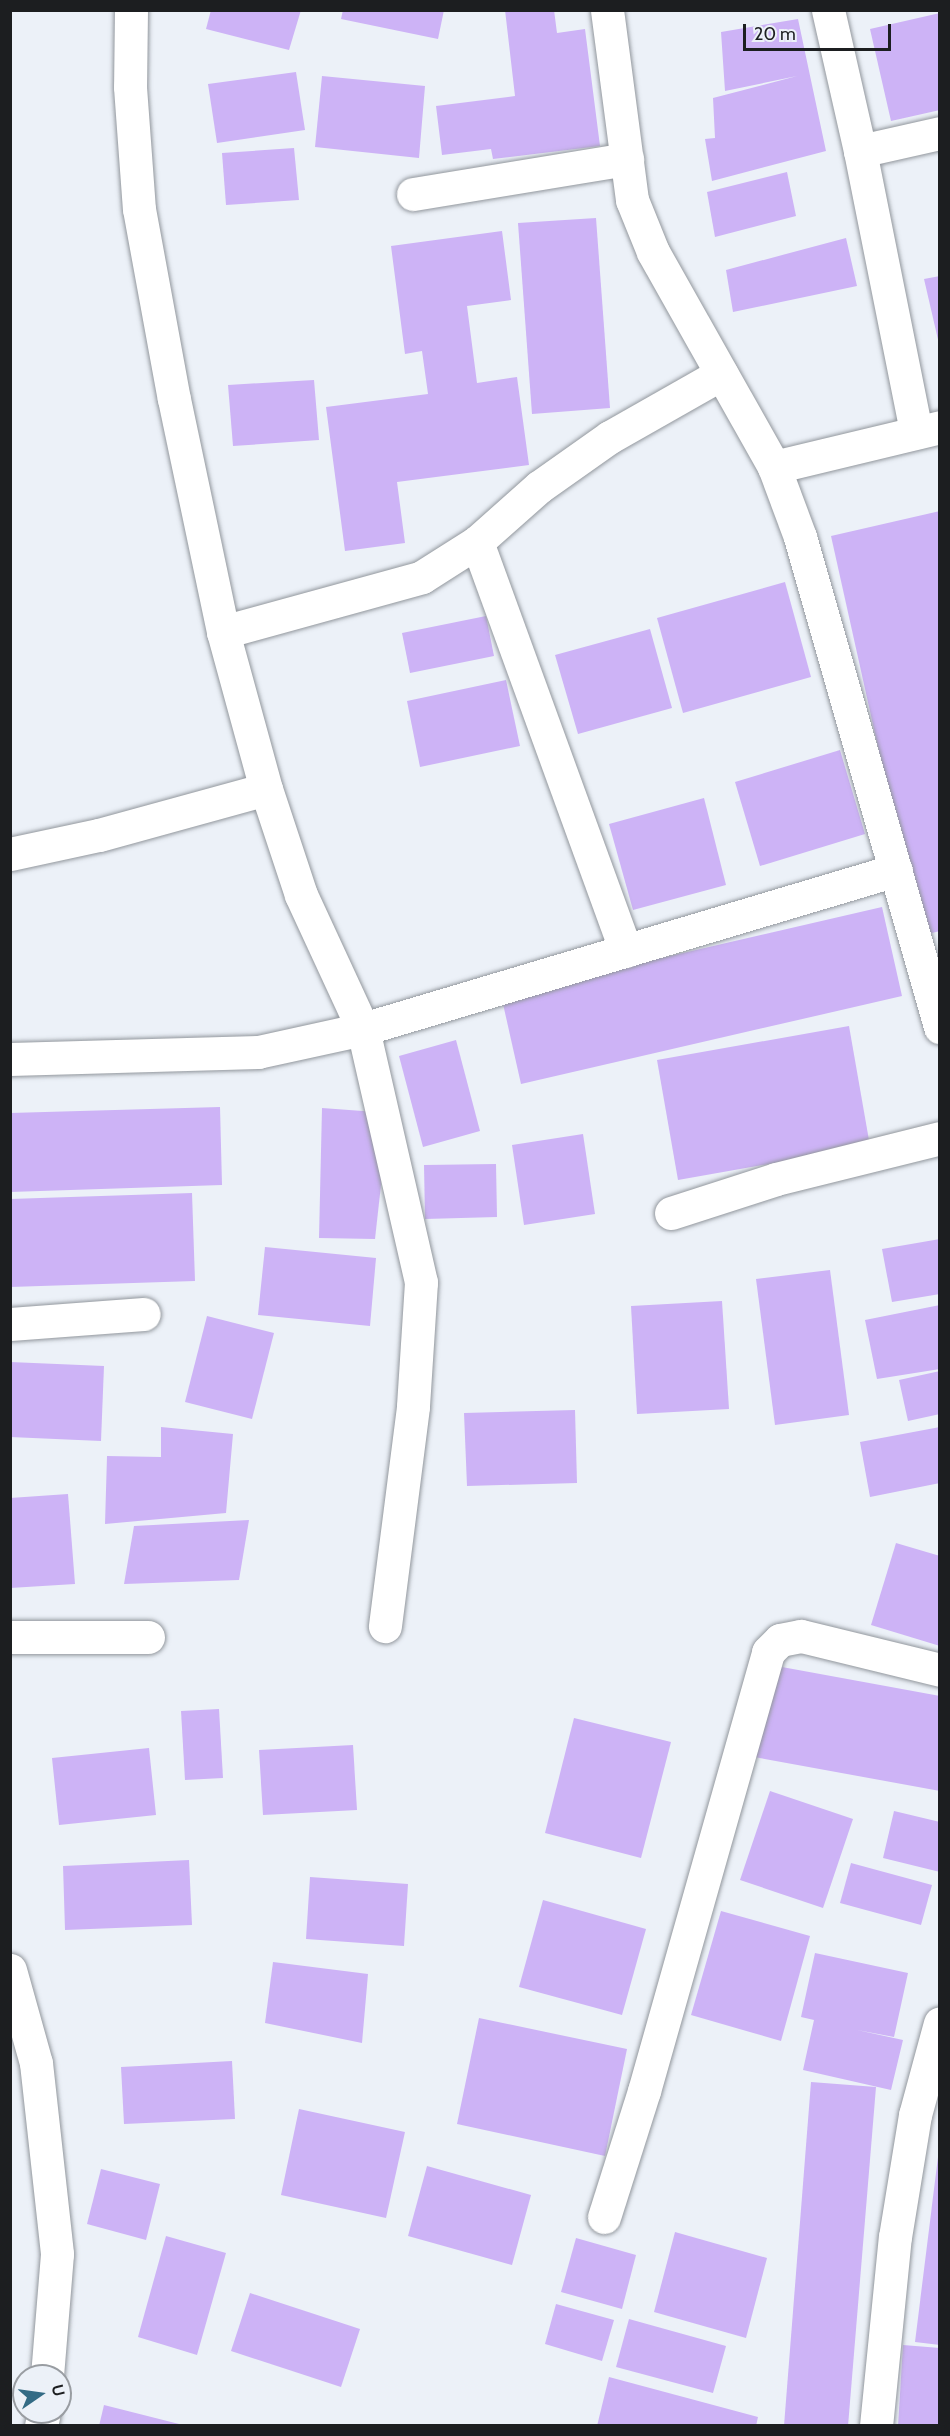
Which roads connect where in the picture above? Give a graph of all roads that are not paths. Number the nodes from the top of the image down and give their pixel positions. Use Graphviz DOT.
graph roads {
  1 [pos="131,10"];
  2 [pos="608,10"];
  3 [pos="828,10"];
  4 [pos="939,133"];
  5 [pos="860,151"];
  6 [pos="627,159"];
  7 [pos="413,194"];
  8 [pos="721,374"];
  9 [pos="928,430"];
  10 [pos="774,467"];
  11 [pos="477,542"];
  12 [pos="223,632"];
  13 [pos="266,789"];
  14 [pos="10,854"];
  15 [pos="896,870"];
  16 [pos="626,951"];
  17 [pos="939,1027"];
  18 [pos="363,1029"];
  19 [pos="10,1059"];
  20 [pos="939,1138"];
  21 [pos="672,1213"];
  22 [pos="144,1314"];
  23 [pos="10,1324"];
  24 [pos="385,1626"];
  25 [pos="148,1637"];
  26 [pos="10,1638"];
  27 [pos="939,1670"];
  28 [pos="10,1970"];
  29 [pos="939,2023"];
  30 [pos="604,2217"];
  31 [pos="48,2364"];
  32 [pos="876,2426"];
  1 -- 12 [label="street"];
  2 -- 6 [label="street"];
  3 -- 5 [label="street"];
  4 -- 5 [label="street"];
  5 -- 9 [label="street"];
  6 -- 7 [label="street"];
  6 -- 8 [label="street"];
  8 -- 10 [label="street"];
  8 -- 11 [label="street"];
  9 -- 10 [label="street"];
  10 -- 15 [label="street"];
  11 -- 12 [label="street"];
  11 -- 16 [label="street"];
  12 -- 13 [label="street"];
  13 -- 14 [label="street"];
  13 -- 18 [label="street"];
  15 -- 16 [label="street"];
  15 -- 17 [label="street"];
  16 -- 18 [label="street"];
  18 -- 19 [label="street"];
  18 -- 24 [label="street"];
  20 -- 21 [label="street"];
  22 -- 23 [label="street"];
  25 -- 26 [label="street"];
  27 -- 30 [label="street"];
  28 -- 31 [label="street"];
  29 -- 32 [label="street"];
}
